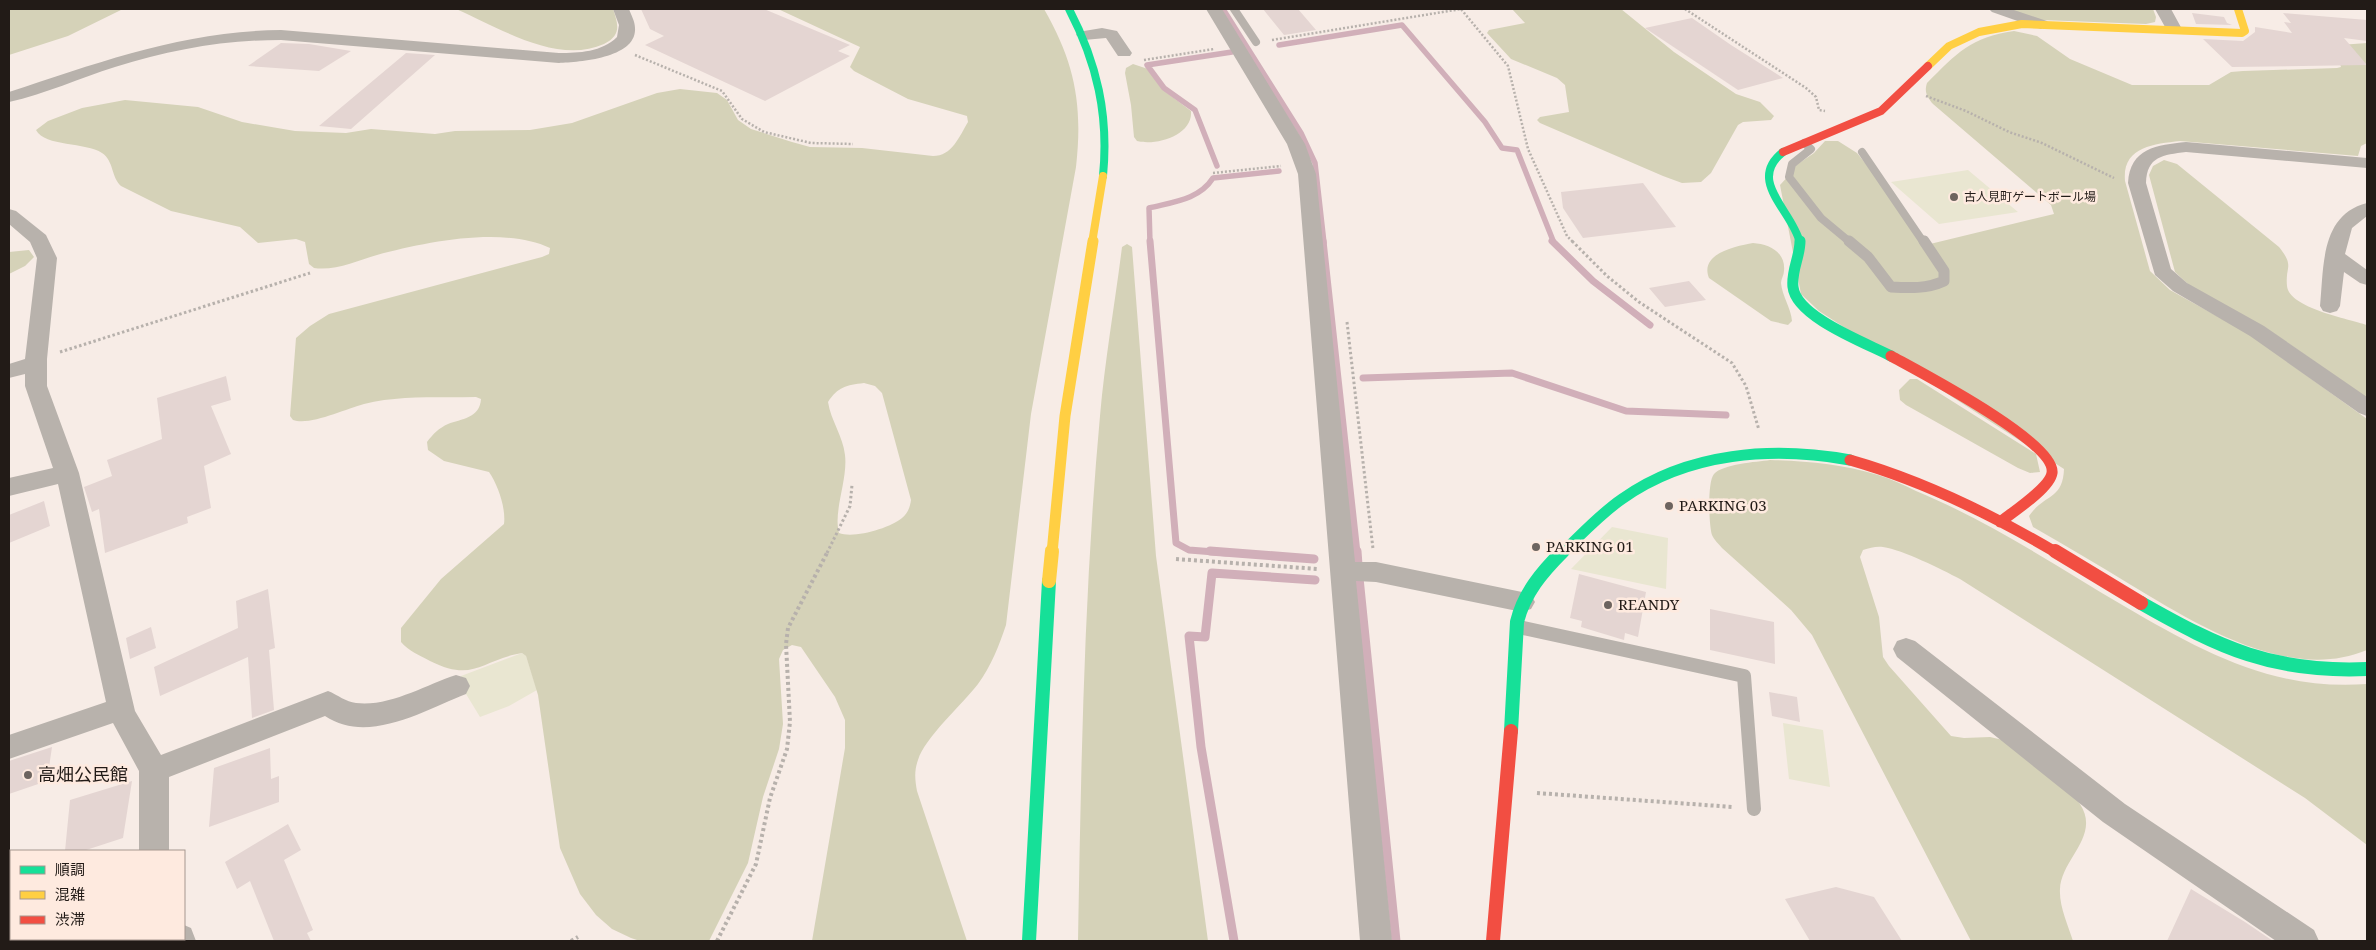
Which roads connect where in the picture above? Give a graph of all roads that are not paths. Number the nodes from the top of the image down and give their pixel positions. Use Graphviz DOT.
graph roads {
  1 [pos="621,9"];
  2 [pos="1068,9"];
  3 [pos="1214,9"];
  4 [pos="1234,9"];
  5 [pos="1997,9"];
  6 [pos="2163,9"];
  7 [pos="2238,9"];
  8 [pos="2041,24"];
  9 [pos="2175,31"];
  10 [pos="1084,35"];
  11 [pos="1246,44"];
  12 [pos="1124,53"];
  13 [pos="9,97"];
  14 [pos="1804,143"];
  15 [pos="1862,152"];
  16 [pos="2367,163"];
  17 [pos="2367,209"];
  18 [pos="9,215"];
  19 [pos="2335,256"];
  20 [pos="2367,279"];
  21 [pos="2330,306"];
  22 [pos="36,362"];
  23 [pos="9,371"];
  24 [pos="2367,408"];
  25 [pos="67,473"];
  26 [pos="9,486"];
  27 [pos="2000,522"];
  28 [pos="1343,571"];
  29 [pos="1519,614"];
  30 [pos="1906,649"];
  31 [pos="2367,669"];
  32 [pos="456,686"];
  33 [pos="120,709"];
  34 [pos="9,747"];
  35 [pos="154,770"];
  36 [pos="1754,809"];
  37 [pos="154,850"];
  38 [pos="1029,941"];
  39 [pos="1376,941"];
  40 [pos="1493,941"];
  41 [pos="2303,941"];
  1 -- 13 [label="street"];
  2 -- 10 [label="street"];
  3 -- 11 [label="street"];
  4 -- 11 [label="lane"];
  5 -- 8 [label="street"];
  6 -- 9 [label="street"];
  7 -- 9 [label="street"];
  8 -- 9 [label="street"];
  8 -- 14 [label="street"];
  10 -- 12 [label="street"];
  10 -- 38 [label="street"];
  11 -- 28 [label="street"];
  14 -- 15 [label="lane"];
  14 -- 27 [label="street"];
  16 -- 24 [label="street"];
  17 -- 19 [label="street"];
  18 -- 22 [label="street"];
  19 -- 20 [label="street"];
  19 -- 21 [label="street"];
  22 -- 23 [label="street"];
  22 -- 25 [label="street"];
  25 -- 26 [label="street"];
  25 -- 33 [label="street"];
  27 -- 29 [label="street"];
  27 -- 31 [label="street"];
  28 -- 29 [label="street"];
  28 -- 39 [label="street"];
  29 -- 36 [label="lane"];
  29 -- 40 [label="street"];
  30 -- 41 [label="street"];
  32 -- 35 [label="street"];
  33 -- 34 [label="street"];
  33 -- 35 [label="street"];
  35 -- 37 [label="street"];
}
